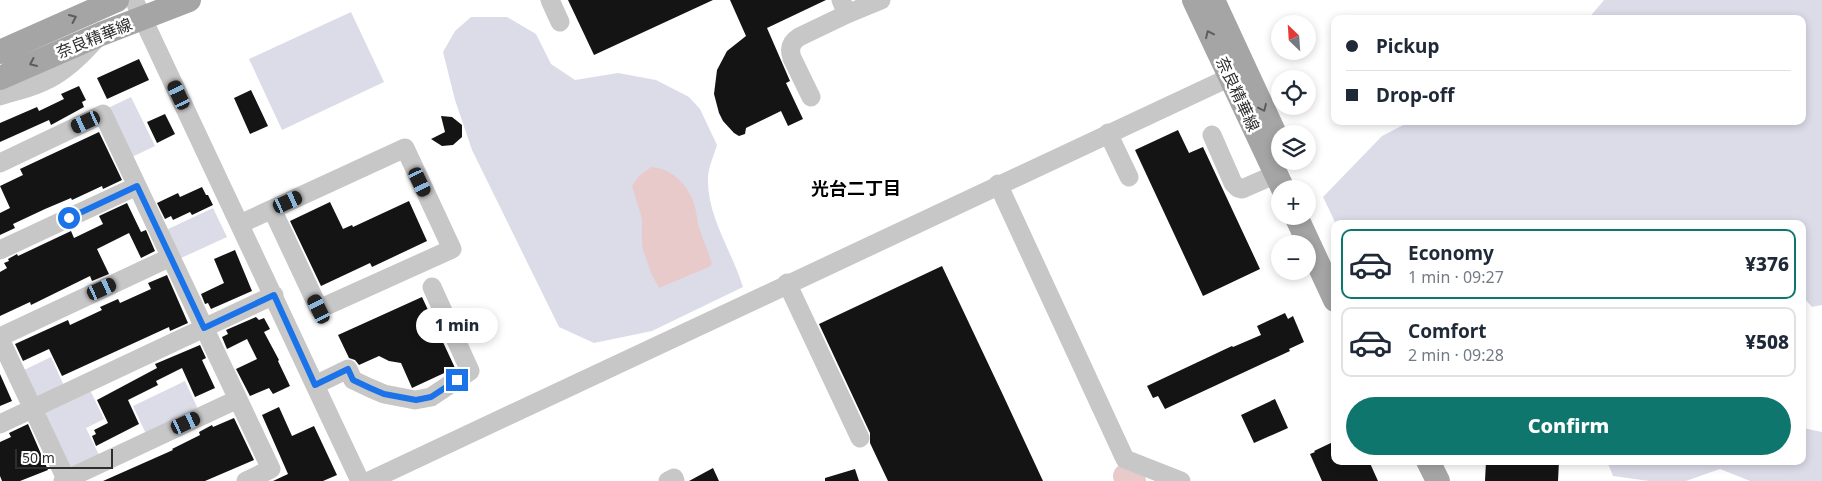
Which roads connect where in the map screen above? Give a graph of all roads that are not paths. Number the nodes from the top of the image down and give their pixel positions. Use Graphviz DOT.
graph roads {
  1 [pos="117,0"];
  2 [pos="189,0"];
  3 [pos="550,0"];
  4 [pos="881,0"];
  5 [pos="1194,0"];
  6 [pos="1212,0"];
  7 [pos="844,7"];
  8 [pos="138,9"];
  9 [pos="560,22"];
  10 [pos="101,34"];
  11 [pos="0,52"];
  12 [pos="1237,73"];
  13 [pos="0,78"];
  14 [pos="0,96"];
  15 [pos="810,96"];
  16 [pos="1271,130"];
  17 [pos="1108,133"];
  18 [pos="1212,135"];
  19 [pos="0,163"];
  20 [pos="1282,175"];
  21 [pos="1129,177"];
  22 [pos="998,184"];
  23 [pos="137,186"];
  24 [pos="272,209"];
  25 [pos="1316,221"];
  26 [pos="240,224"];
  27 [pos="1300,225"];
  28 [pos="0,250"];
  29 [pos="1331,253"];
  30 [pos="171,257"];
  31 [pos="787,283"];
  32 [pos="432,287"];
  33 [pos="1331,291"];
  34 [pos="274,295"];
  35 [pos="204,328"];
  36 [pos="0,338"];
  37 [pos="315,385"];
  38 [pos="238,399"];
  39 [pos="33,408"];
  40 [pos="0,424"];
  41 [pos="860,438"];
  42 [pos="1412,465"];
  43 [pos="1430,465"];
  44 [pos="65,480"];
  45 [pos="246,481"];
  46 [pos="360,481"];
  47 [pos="369,481"];
  48 [pos="668,481"];
  49 [pos="675,481"];
  50 [pos="1181,481"];
  51 [pos="1420,481"];
  52 [pos="1438,481"];
  11 -- 1 [label="main road, 奈良精華線, one-way"];
  2 -- 8 [label="main road, 奈良精華線"];
  3 -- 9 [label="street"];
  4 -- 7 [label="street"];
  12 -- 5 [label="main road, 奈良精華線, one-way"];
  6 -- 12 [label="main road, 奈良精華線"];
  7 -- 15 [label="street"];
  8 -- 10 [label="main road, 奈良精華線"];
  8 -- 26 [label="street"];
  10 -- 13 [label="main road, 奈良精華線, one-way"];
  10 -- 14 [label="street"];
  12 -- 16 [label="main road, 奈良精華線, one-way"];
  12 -- 17 [label="street"];
  12 -- 20 [label="main road, 奈良精華線"];
  17 -- 21 [label="street"];
  17 -- 22 [label="street"];
  18 -- 20 [label="street"];
  19 -- 23 [label="street"];
  22 -- 31 [label="street"];
  22 -- 50 [label="street"];
  23 -- 28 [label="street"];
  23 -- 30 [label="street"];
  24 -- 24 [label="street"];
  24 -- 26 [label="street"];
  25 -- 29 [label="main road"];
  26 -- 34 [label="street"];
  27 -- 33 [label="main road"];
  30 -- 35 [label="street"];
  30 -- 36 [label="street"];
  31 -- 41 [label="street"];
  31 -- 47 [label="street"];
  32 -- 37 [label="street"];
  34 -- 35 [label="street"];
  34 -- 37 [label="street"];
  35 -- 38 [label="street"];
  35 -- 39 [label="street"];
  36 -- 39 [label="street"];
  37 -- 46 [label="street"];
  38 -- 44 [label="street"];
  38 -- 45 [label="street"];
  39 -- 40 [label="street"];
  39 -- 44 [label="street"];
  42 -- 51 [label="main road"];
  43 -- 52 [label="main road"];
  48 -- 49 [label="street"];
}
